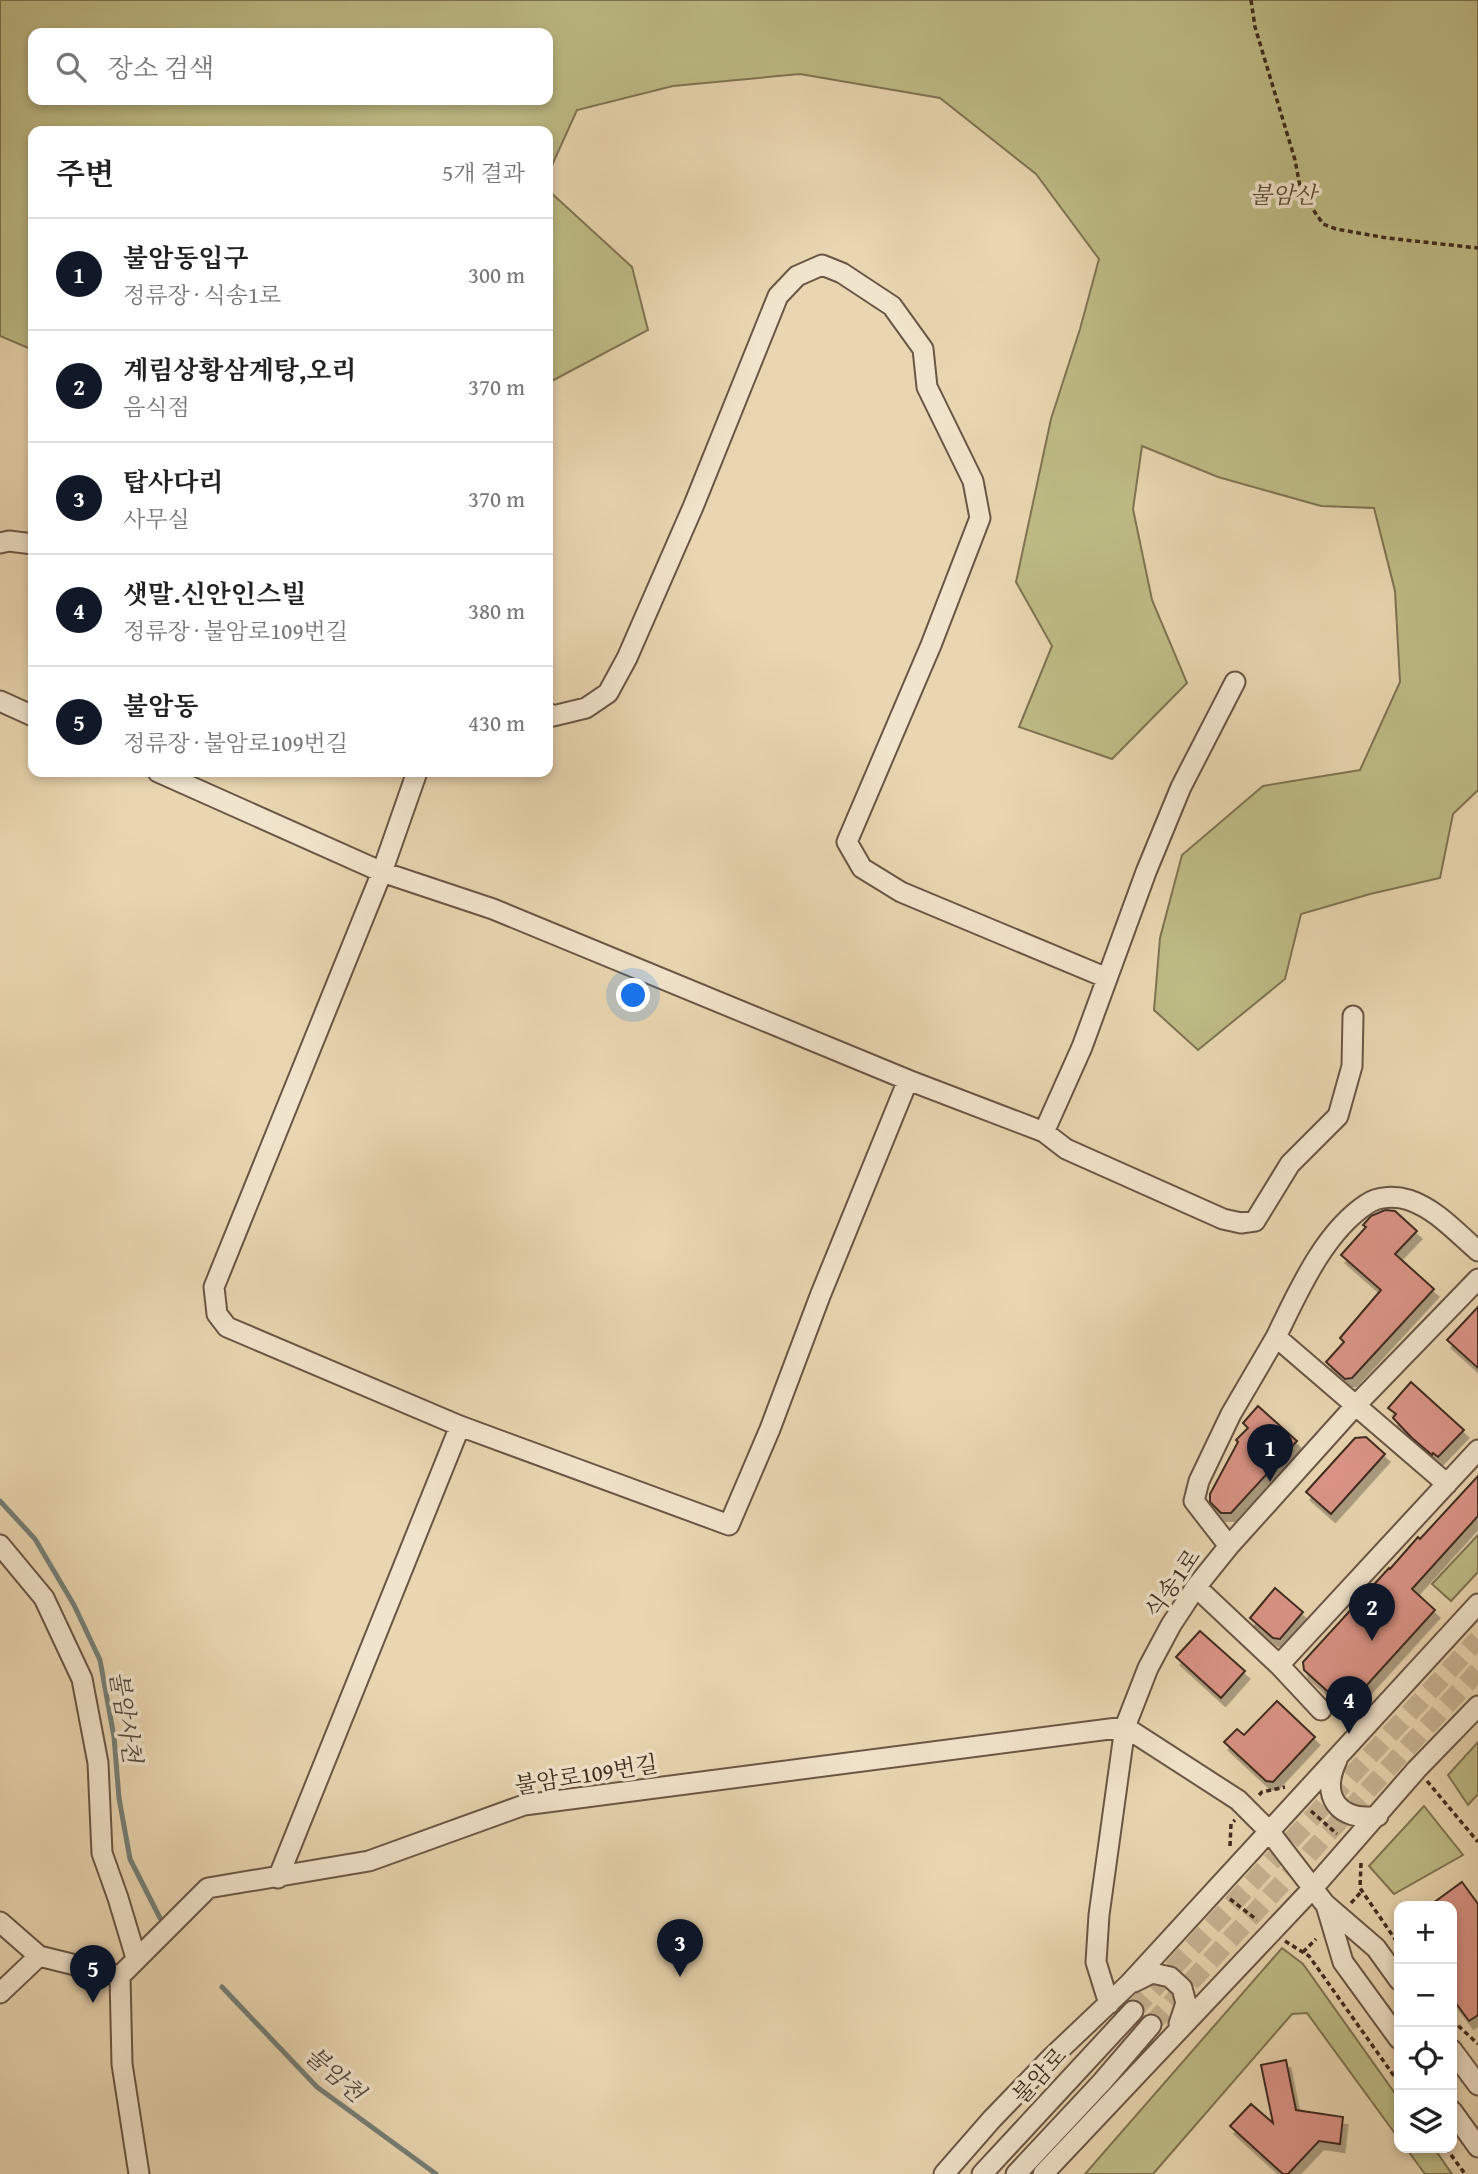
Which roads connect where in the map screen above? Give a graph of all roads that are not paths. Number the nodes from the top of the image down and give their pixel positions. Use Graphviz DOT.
graph roads {
  1 [pos="0,543"];
  2 [pos="28,543"];
  3 [pos="1235,682"];
  4 [pos="0,701"];
  5 [pos="28,714"];
  6 [pos="553,716"];
  7 [pos="169,777"];
  8 [pos="415,777"];
  9 [pos="382,872"];
  10 [pos="1107,978"];
  11 [pos="1353,1016"];
  12 [pos="908,1080"];
  13 [pos="1044,1132"];
  14 [pos="1478,1251"];
  15 [pos="1478,1279"];
  16 [pos="1276,1337"];
  17 [pos="1355,1406"];
  18 [pos="460,1426"];
  19 [pos="1478,1450"];
  20 [pos="1447,1484"];
  21 [pos="0,1545"];
  22 [pos="1229,1546"];
  23 [pos="1196,1587"];
  24 [pos="1478,1604"];
  25 [pos="1279,1665"];
  26 [pos="1478,1706"];
  27 [pos="1321,1710"];
  28 [pos="1125,1727"];
  29 [pos="1339,1756"];
  30 [pos="1378,1816"];
  31 [pos="1269,1832"];
  32 [pos="278,1878"];
  33 [pos="1313,1888"];
  34 [pos="1325,1904"];
  35 [pos="0,1923"];
  36 [pos="39,1956"];
  37 [pos="136,1958"];
  38 [pos="1394,1973"];
  39 [pos="120,1976"];
  40 [pos="1129,1984"];
  41 [pos="0,1993"];
  42 [pos="1109,2004"];
  43 [pos="1133,2011"];
  44 [pos="1151,2025"];
  45 [pos="1178,2029"];
  46 [pos="1394,2032"];
  47 [pos="1457,2057"];
  48 [pos="1478,2085"];
  49 [pos="1457,2118"];
  50 [pos="1478,2147"];
  51 [pos="139,2174"];
  52 [pos="944,2174"];
  53 [pos="982,2174"];
  54 [pos="1016,2174"];
  55 [pos="1043,2174"];
  1 -- 2 [label="street"];
  3 -- 10 [label="street"];
  4 -- 5 [label="street"];
  6 -- 10 [label="street"];
  7 -- 9 [label="street"];
  8 -- 9 [label="street"];
  9 -- 12 [label="street"];
  9 -- 18 [label="street"];
  10 -- 13 [label="street"];
  11 -- 13 [label="street"];
  12 -- 13 [label="street"];
  12 -- 18 [label="street"];
  14 -- 16 [label="street"];
  15 -- 17 [label="street, 식송1로"];
  16 -- 17 [label="street"];
  16 -- 22 [label="street"];
  17 -- 20 [label="street"];
  17 -- 22 [label="street, 식송1로"];
  18 -- 32 [label="street"];
  19 -- 20 [label="street"];
  20 -- 25 [label="street"];
  21 -- 37 [label="street"];
  22 -- 23 [label="street, 식송1로"];
  23 -- 25 [label="street"];
  23 -- 28 [label="street, 식송1로"];
  24 -- 29 [label="street"];
  25 -- 27 [label="street"];
  26 -- 30 [label="street"];
  28 -- 31 [label="street"];
  28 -- 32 [label="street, 불암로109번길"];
  28 -- 42 [label="street, 식송1로"];
  29 -- 30 [label="street"];
  29 -- 31 [label="street"];
  30 -- 33 [label="street"];
  31 -- 33 [label="street"];
  31 -- 40 [label="street"];
  32 -- 37 [label="street, 불암로109번길"];
  33 -- 34 [label="street"];
  33 -- 45 [label="street"];
  34 -- 38 [label="street"];
  34 -- 46 [label="street"];
  35 -- 36 [label="street"];
  36 -- 39 [label="street"];
  36 -- 41 [label="street"];
  37 -- 39 [label="street, 불암로109번길"];
  39 -- 51 [label="street"];
  40 -- 42 [label="street"];
  40 -- 45 [label="street"];
  42 -- 52 [label="street"];
  43 -- 53 [label="street, 불암로"];
  44 -- 54 [label="street"];
  45 -- 55 [label="street"];
  47 -- 48 [label="street"];
  49 -- 50 [label="street"];
}
